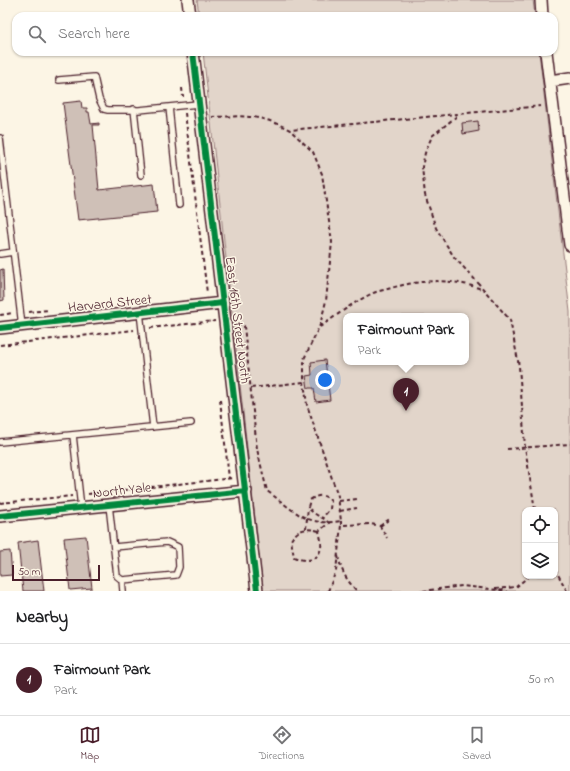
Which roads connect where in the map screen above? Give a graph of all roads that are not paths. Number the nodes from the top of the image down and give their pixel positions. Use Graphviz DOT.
graph roads {
  1 [pos="188,0"];
  2 [pos="541,0"];
  3 [pos="190,12"];
  4 [pos="542,12"];
  5 [pos="193,56"];
  6 [pos="547,56"];
  7 [pos="570,78"];
  8 [pos="58,80"];
  9 [pos="550,81"];
  10 [pos="198,104"];
  11 [pos="169,107"];
  12 [pos="134,110"];
  13 [pos="0,138"];
  14 [pos="141,175"];
  15 [pos="179,205"];
  16 [pos="570,245"];
  17 [pos="13,252"];
  18 [pos="0,254"];
  19 [pos="223,303"];
  20 [pos="140,312"];
  21 [pos="22,326"];
  22 [pos="0,328"];
  23 [pos="191,424"];
  24 [pos="152,427"];
  25 [pos="73,435"];
  26 [pos="0,442"];
  27 [pos="246,491"];
  28 [pos="109,505"];
  29 [pos="81,508"];
  30 [pos="0,516"];
  31 [pos="114,547"];
  32 [pos="122,580"];
  33 [pos="123,591"];
  34 [pos="257,591"];
  1 -- 3 [label="street"];
  2 -- 4 [label="street"];
  5 -- 10 [label="street, East 16th Street North"];
  6 -- 9 [label="street"];
  7 -- 9 [label="street"];
  8 -- 12 [label="lane"];
  9 -- 16 [label="street"];
  10 -- 11 [label="lane"];
  10 -- 19 [label="street, East 16th Street North"];
  11 -- 12 [label="lane"];
  11 -- 15 [label="lane"];
  12 -- 14 [label="lane"];
  13 -- 17 [label="lane"];
  17 -- 18 [label="lane"];
  17 -- 21 [label="lane"];
  19 -- 20 [label="street, Harvard Street"];
  19 -- 27 [label="street, East 16th Street North"];
  20 -- 21 [label="street, Harvard Street"];
  20 -- 24 [label="lane"];
  21 -- 22 [label="street, Harvard Street"];
  23 -- 24 [label="lane"];
  24 -- 25 [label="lane"];
  25 -- 26 [label="lane"];
  25 -- 29 [label="lane"];
  27 -- 28 [label="street, North Yale"];
  27 -- 34 [label="street, East 16th Street North"];
  28 -- 29 [label="street, North Yale"];
  28 -- 31 [label="lane"];
  29 -- 30 [label="street, North Yale"];
  31 -- 32 [label="lane"];
  31 -- 32 [label="lane"];
  32 -- 33 [label="lane"];
}
